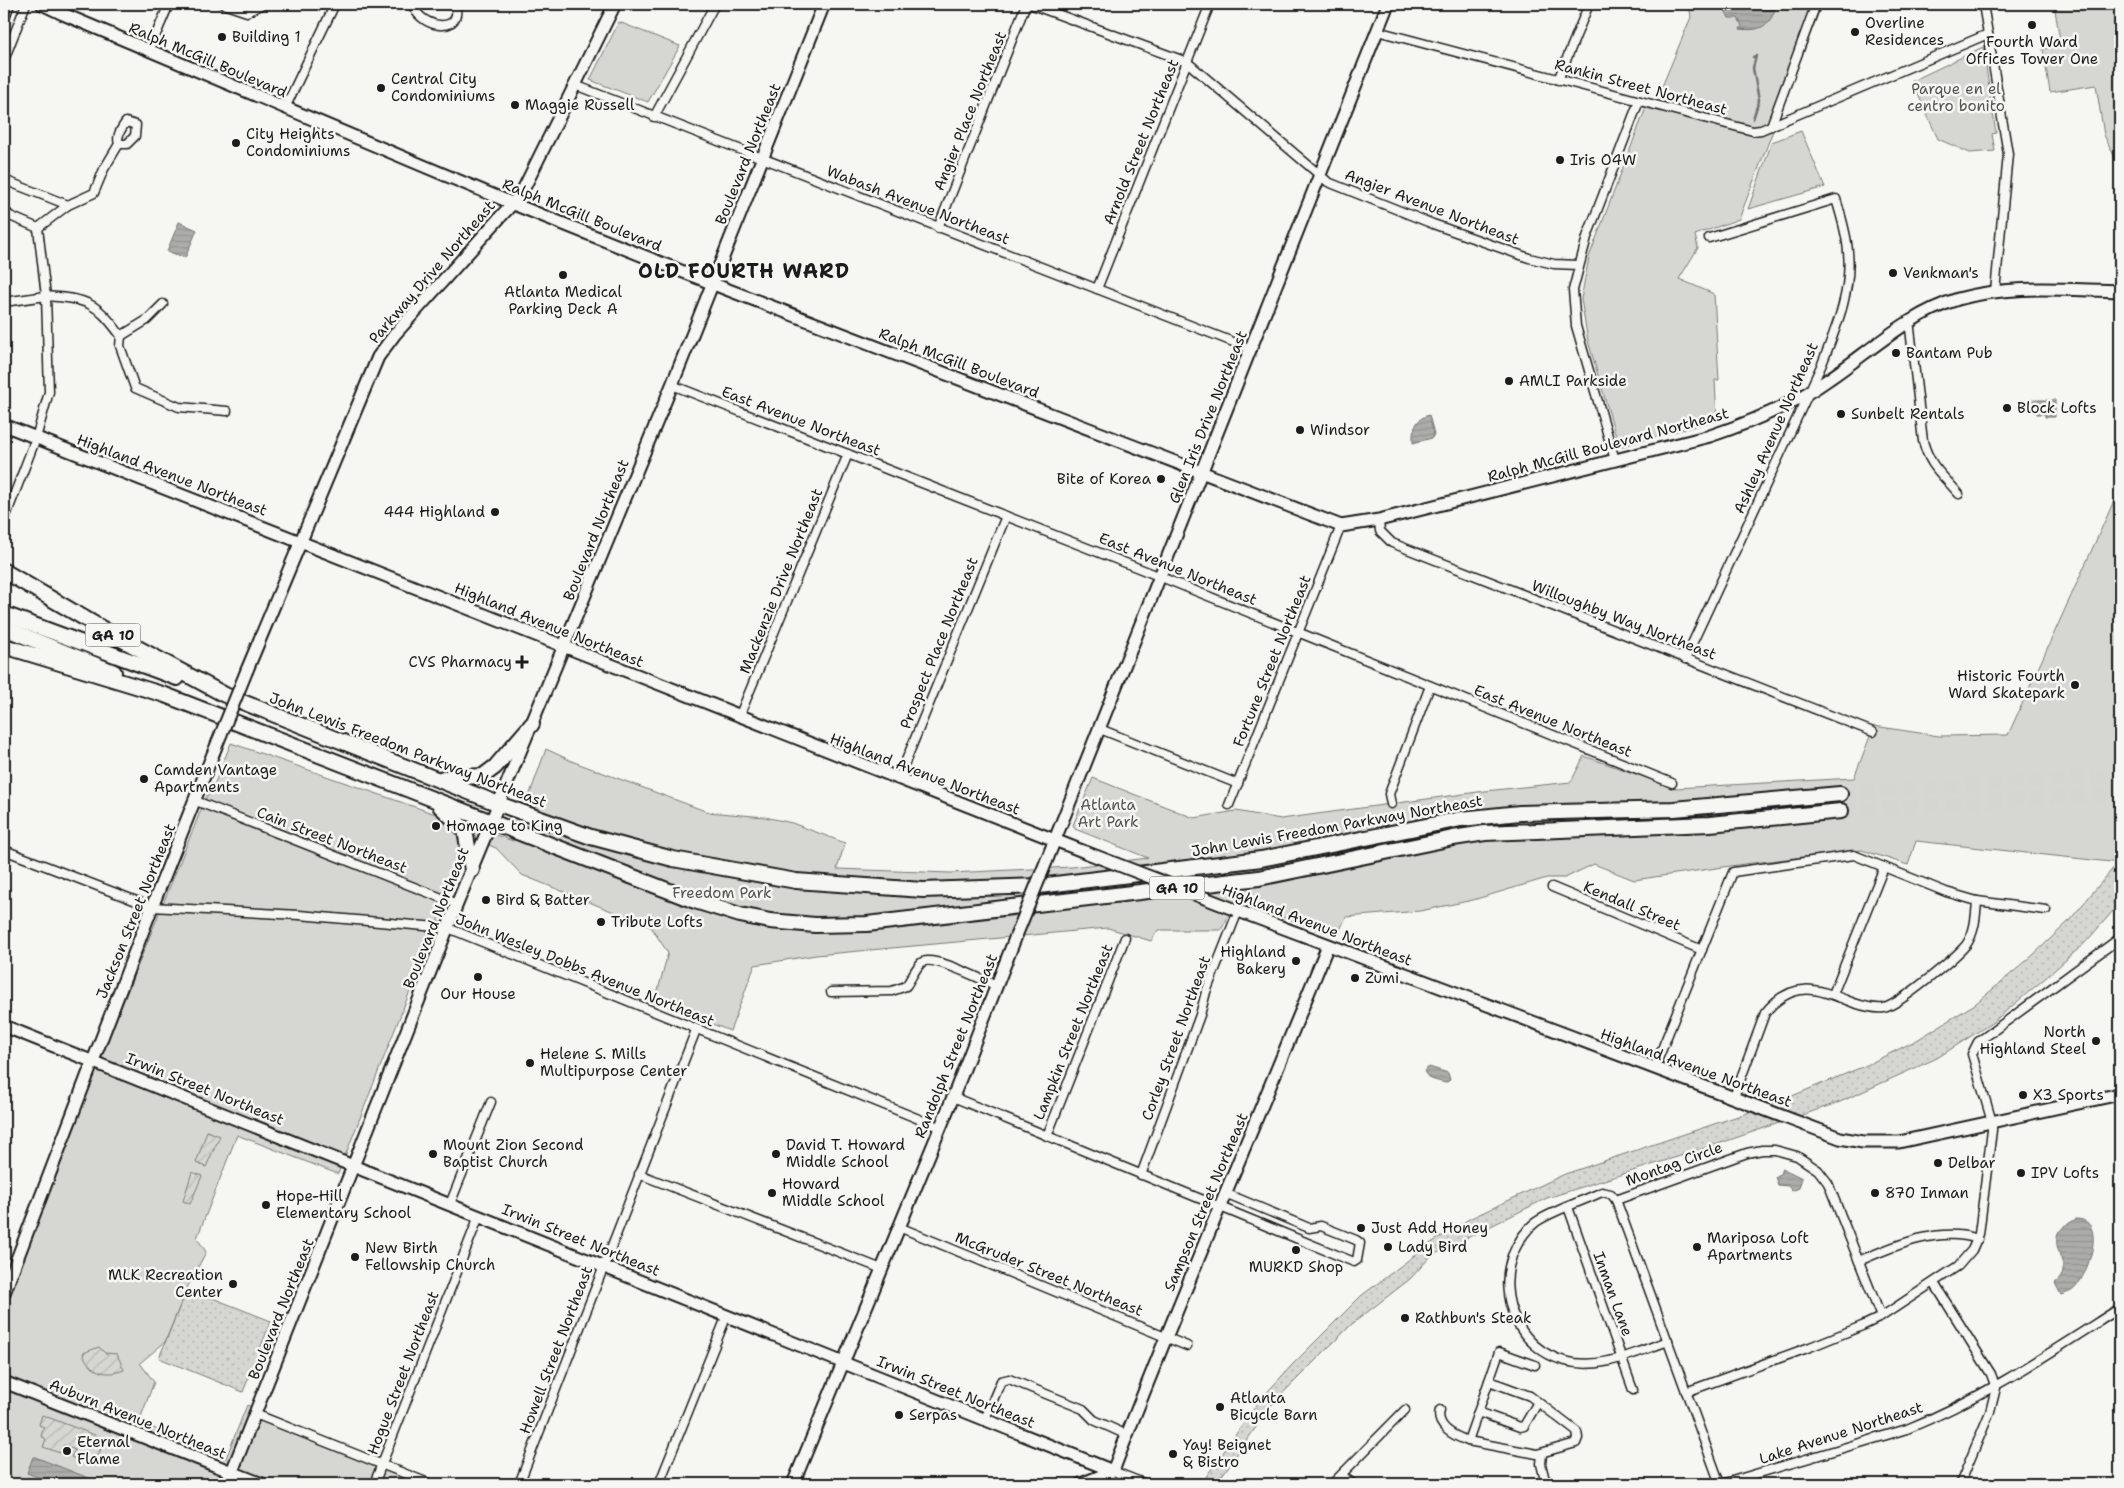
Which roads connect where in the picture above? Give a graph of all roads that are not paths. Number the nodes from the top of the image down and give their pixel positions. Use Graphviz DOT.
graph roads {
  1 [pos="10,4"];
  2 [pos="26,4"];
  3 [pos="42,4"];
  4 [pos="169,4"];
  5 [pos="223,4"];
  6 [pos="263,4"];
  7 [pos="335,4"];
  8 [pos="415,4"];
  9 [pos="455,4"];
  10 [pos="615,4"];
  11 [pos="715,4"];
  12 [pos="824,4"];
  13 [pos="1026,4"];
  14 [pos="1030,4"];
  15 [pos="1210,4"];
  16 [pos="1386,4"];
  17 [pos="1589,4"];
  18 [pos="1816,4"];
  19 [pos="1983,4"];
  20 [pos="232,6"];
  21 [pos="4,20"];
  22 [pos="1377,31"];
  23 [pos="1988,34"];
  24 [pos="149,51"];
  25 [pos="4,60"];
  26 [pos="1187,62"];
  27 [pos="1558,80"];
  28 [pos="575,85"];
  29 [pos="1639,101"];
  30 [pos="285,108"];
  31 [pos="654,117"];
  32 [pos="1771,126"];
  33 [pos="119,144"];
  34 [pos="762,159"];
  35 [pos="1320,175"];
  36 [pos="4,180"];
  37 [pos="513,204"];
  38 [pos="68,205"];
  39 [pos="6,215"];
  40 [pos="38,228"];
  41 [pos="938,228"];
  42 [pos="1709,238"];
  43 [pos="1578,265"];
  44 [pos="713,284"];
  45 [pos="1097,290"];
  46 [pos="2120,291"];
  47 [pos="1995,292"];
  48 [pos="46,296"];
  49 [pos="4,302"];
  50 [pos="163,304"];
  51 [pos="1909,320"];
  52 [pos="120,336"];
  53 [pos="1251,349"];
  54 [pos="672,385"];
  55 [pos="1810,391"];
  56 [pos="227,411"];
  57 [pos="4,425"];
  58 [pos="36,438"];
  59 [pos="848,454"];
  60 [pos="1615,460"];
  61 [pos="1202,472"];
  62 [pos="1959,494"];
  63 [pos="1006,516"];
  64 [pos="1380,520"];
  65 [pos="4,521"];
  66 [pos="1341,526"];
  67 [pos="300,541"];
  68 [pos="4,570"];
  69 [pos="1160,577"];
  70 [pos="4,614"];
  71 [pos="4,628"];
  72 [pos="1298,632"];
  73 [pos="4,646"];
  74 [pos="564,648"];
  75 [pos="1685,659"];
  76 [pos="1430,686"];
  77 [pos="165,695"];
  78 [pos="225,695"];
  79 [pos="739,717"];
  80 [pos="532,724"];
  81 [pos="1100,729"];
  82 [pos="1873,732"];
  83 [pos="430,777"];
  84 [pos="898,780"];
  85 [pos="1672,783"];
  86 [pos="1238,784"];
  87 [pos="1840,794"];
  88 [pos="432,799"];
  89 [pos="196,801"];
  90 [pos="499,804"];
  91 [pos="1390,804"];
  92 [pos="1229,805"];
  93 [pos="1841,811"];
  94 [pos="492,822"];
  95 [pos="1055,841"];
  96 [pos="4,850"];
  97 [pos="1884,867"];
  98 [pos="472,870"];
  99 [pos="1552,887"];
  100 [pos="1977,900"];
  101 [pos="458,904"];
  102 [pos="152,907"];
  103 [pos="1237,910"];
  104 [pos="2046,910"];
  105 [pos="448,928"];
  106 [pos="1125,938"];
  107 [pos="2120,938"];
  108 [pos="1328,945"];
  109 [pos="1702,950"];
  110 [pos="997,986"];
  111 [pos="831,992"];
  112 [pos="1833,994"];
  113 [pos="4,1026"];
  114 [pos="696,1030"];
  115 [pos="94,1061"];
  116 [pos="1654,1069"];
  117 [pos="2120,1094"];
  118 [pos="953,1097"];
  119 [pos="1734,1097"];
  120 [pos="491,1102"];
  121 [pos="1992,1122"];
  122 [pos="941,1128"];
  123 [pos="1047,1136"];
  124 [pos="354,1165"];
  125 [pos="640,1174"];
  126 [pos="1141,1175"];
  127 [pos="1225,1193"];
  128 [pos="1616,1200"];
  129 [pos="450,1204"];
  130 [pos="1219,1207"];
  131 [pos="1568,1207"];
  132 [pos="479,1216"];
  133 [pos="900,1227"];
  134 [pos="1978,1239"];
  135 [pos="1859,1261"];
  136 [pos="604,1266"];
  137 [pos="882,1269"];
  138 [pos="1934,1283"];
  139 [pos="4,1293"];
  140 [pos="2120,1308"];
  141 [pos="727,1315"];
  142 [pos="1881,1317"];
  143 [pos="1166,1338"];
  144 [pos="1668,1341"];
  145 [pos="1187,1346"];
  146 [pos="1622,1358"];
  147 [pos="844,1362"];
  148 [pos="1535,1365"];
  149 [pos="1489,1381"];
  150 [pos="4,1382"];
  151 [pos="1996,1388"];
  152 [pos="1633,1390"];
  153 [pos="1686,1392"];
  154 [pos="1538,1402"];
  155 [pos="1405,1410"];
  156 [pos="1440,1410"];
  157 [pos="1478,1412"];
  158 [pos="255,1414"];
  159 [pos="985,1419"];
  160 [pos="1127,1435"];
  161 [pos="1468,1440"];
  162 [pos="1542,1454"];
  163 [pos="382,1464"];
  164 [pos="1114,1471"];
  165 [pos="232,1472"];
  166 [pos="1342,1474"];
  167 [pos="228,1484"];
  168 [pos="262,1484"];
  169 [pos="374,1484"];
  170 [pos="431,1484"];
  171 [pos="519,1484"];
  172 [pos="659,1484"];
  173 [pos="793,1484"];
  174 [pos="1081,1484"];
  175 [pos="1146,1484"];
  176 [pos="1332,1484"];
  177 [pos="1353,1484"];
  178 [pos="1546,1484"];
  179 [pos="1721,1484"];
  180 [pos="1960,1484"];
  1 -- 21 [label="street"];
  2 -- 25 [label="street"];
  3 -- 24 [label="main road, Ralph McGill Boulevard"];
  4 -- 24 [label="street"];
  5 -- 20 [label="street"];
  6 -- 20 [label="street"];
  7 -- 30 [label="street"];
  8 -- 9 [label="street"];
  10 -- 28 [label="main road, Parkway Drive Northeast"];
  11 -- 31 [label="street"];
  12 -- 34 [label="main road, Boulevard Northeast"];
  13 -- 41 [label="street, Angier Place Northeast"];
  14 -- 26 [label="street, Angier Avenue Northeast"];
  15 -- 26 [label="street, Arnold Street Northeast"];
  16 -- 22 [label="main road, Glen Iris Drive Northeast"];
  17 -- 27 [label="street"];
  18 -- 32 [label="street"];
  19 -- 23 [label="street"];
  22 -- 27 [label="street, Rankin Street Northeast"];
  22 -- 35 [label="main road, Glen Iris Drive Northeast"];
  23 -- 32 [label="street, Rankin Street Northeast"];
  23 -- 47 [label="street"];
  24 -- 30 [label="main road, Ralph McGill Boulevard"];
  26 -- 35 [label="street, Angier Avenue Northeast"];
  26 -- 45 [label="street, Arnold Street Northeast"];
  27 -- 29 [label="street, Rankin Street Northeast"];
  28 -- 31 [label="street, Wabash Avenue Northeast"];
  28 -- 37 [label="main road, Parkway Drive Northeast"];
  29 -- 32 [label="street, Rankin Street Northeast"];
  29 -- 43 [label="street"];
  30 -- 37 [label="main road, Ralph McGill Boulevard"];
  31 -- 34 [label="street, Wabash Avenue Northeast"];
  33 -- 38 [label="street"];
  34 -- 41 [label="street, Wabash Avenue Northeast"];
  34 -- 44 [label="main road, Boulevard Northeast"];
  35 -- 43 [label="street, Angier Avenue Northeast"];
  35 -- 53 [label="main road, Glen Iris Drive Northeast"];
  36 -- 38 [label="street"];
  37 -- 44 [label="main road, Ralph McGill Boulevard"];
  37 -- 67 [label="main road, Parkway Drive Northeast"];
  38 -- 40 [label="street"];
  39 -- 40 [label="street"];
  40 -- 48 [label="street"];
  41 -- 45 [label="street, Wabash Avenue Northeast"];
  42 -- 55 [label="street, Ashley Avenue Northeast"];
  43 -- 60 [label="street"];
  44 -- 54 [label="main road, Boulevard Northeast"];
  44 -- 61 [label="main road, Ralph McGill Boulevard"];
  45 -- 53 [label="street, Wabash Avenue Northeast"];
  46 -- 47 [label="main road, Ralph McGill Boulevard Northeast"];
  47 -- 51 [label="main road, Ralph McGill Boulevard Northeast"];
  48 -- 49 [label="street"];
  48 -- 52 [label="street"];
  48 -- 58 [label="street"];
  50 -- 52 [label="street"];
  51 -- 55 [label="main road, Ralph McGill Boulevard Northeast"];
  51 -- 62 [label="street"];
  52 -- 56 [label="street"];
  53 -- 61 [label="main road, Glen Iris Drive Northeast"];
  54 -- 59 [label="street, East Avenue Northeast"];
  54 -- 74 [label="main road, Boulevard Northeast"];
  55 -- 60 [label="main road, Ralph McGill Boulevard Northeast"];
  55 -- 75 [label="street, Ashley Avenue Northeast"];
  57 -- 58 [label="main road, Highland Avenue Northeast"];
  58 -- 65 [label="street"];
  58 -- 67 [label="main road, Highland Avenue Northeast"];
  59 -- 63 [label="street, East Avenue Northeast"];
  59 -- 79 [label="street, Mackenzie Drive Northeast"];
  60 -- 64 [label="main road, Ralph McGill Boulevard Northeast"];
  61 -- 66 [label="main road, Ralph McGill Boulevard"];
  61 -- 69 [label="main road, Glen Iris Drive Northeast"];
  63 -- 69 [label="street, East Avenue Northeast"];
  63 -- 84 [label="street, Prospect Place Northeast"];
  64 -- 66 [label="main road, Ralph McGill Boulevard Northeast"];
  64 -- 75 [label="street, Willoughby Way Northeast"];
  66 -- 72 [label="street, Fortune Street Northeast"];
  67 -- 74 [label="main road, Highland Avenue Northeast"];
  67 -- 89 [label="main road, Jackson Street Northeast, bridge"];
  68 -- 78 [label="highway, John Lewis Freedom Parkway Northeast / GA 10"];
  69 -- 72 [label="street, East Avenue Northeast"];
  69 -- 81 [label="main road, Glen Iris Drive Northeast"];
  70 -- 78 [label="highway"];
  71 -- 77 [label="highway"];
  72 -- 76 [label="street, East Avenue Northeast"];
  72 -- 86 [label="street, Fortune Street Northeast"];
  73 -- 77 [label="highway, John Lewis Freedom Parkway Northeast / GA 10"];
  74 -- 79 [label="main road, Highland Avenue Northeast"];
  74 -- 80 [label="main road, Boulevard Northeast"];
  75 -- 82 [label="street, Willoughby Way Northeast"];
  76 -- 85 [label="street, East Avenue Northeast"];
  76 -- 91 [label="street"];
  77 -- 88 [label="highway, John Lewis Freedom Parkway Northeast / GA 10"];
  78 -- 83 [label="highway, John Lewis Freedom Parkway Northeast / GA 10"];
  79 -- 84 [label="main road, Highland Avenue Northeast"];
  80 -- 83 [label="highway"];
  80 -- 90 [label="main road, Boulevard Northeast"];
  81 -- 86 [label="street"];
  81 -- 95 [label="main road, Glen Iris Drive Northeast"];
  83 -- 90 [label="highway, John Lewis Freedom Parkway Northeast / GA 10"];
  84 -- 95 [label="main road, Highland Avenue Northeast"];
  86 -- 92 [label="street, Fortune Street Northeast"];
  87 -- 90 [label="highway, John Lewis Freedom Parkway Northeast / GA 10"];
  88 -- 94 [label="highway, John Lewis Freedom Parkway Northeast / GA 10"];
  88 -- 98 [label="highway"];
  89 -- 101 [label="street, Cain Street Northeast"];
  89 -- 102 [label="main road, Jackson Street Northeast"];
  90 -- 94 [label="main road, Boulevard Northeast"];
  93 -- 94 [label="highway, John Lewis Freedom Parkway Northeast / GA 10"];
  94 -- 98 [label="main road, Boulevard Northeast"];
  95 -- 103 [label="main road, Highland Avenue Northeast, bridge"];
  95 -- 110 [label="main road, Randolph Street Northeast, bridge"];
  96 -- 102 [label="street, John Wesley Dobbs Avenue Northeast"];
  97 -- 100 [label="street"];
  97 -- 109 [label="street"];
  97 -- 112 [label="street"];
  98 -- 101 [label="main road, Boulevard Northeast"];
  99 -- 109 [label="street, Kendall Street"];
  100 -- 104 [label="street"];
  100 -- 112 [label="street"];
  101 -- 105 [label="main road, Boulevard Northeast"];
  102 -- 105 [label="street, John Wesley Dobbs Avenue Northeast"];
  102 -- 115 [label="main road, Jackson Street Northeast"];
  103 -- 108 [label="main road, Highland Avenue Northeast"];
  103 -- 126 [label="street, Corley Street Northeast"];
  105 -- 114 [label="street, John Wesley Dobbs Avenue Northeast"];
  105 -- 124 [label="main road, Boulevard Northeast"];
  106 -- 123 [label="street, Lampkin Street Northeast"];
  107 -- 121 [label="street"];
  108 -- 116 [label="main road, Highland Avenue Northeast"];
  108 -- 127 [label="main road, Sampson Street Northeast"];
  109 -- 116 [label="street"];
  110 -- 111 [label="street"];
  110 -- 118 [label="main road, Randolph Street Northeast"];
  112 -- 119 [label="street"];
  113 -- 115 [label="main road, Irwin Street Northeast"];
  114 -- 122 [label="street, John Wesley Dobbs Avenue Northeast"];
  114 -- 125 [label="street, Howell Street Northeast"];
  115 -- 124 [label="main road, Irwin Street Northeast"];
  115 -- 139 [label="main road, Jackson Street Northeast"];
  116 -- 119 [label="main road, Highland Avenue Northeast"];
  117 -- 121 [label="main road, Highland Avenue Northeast"];
  118 -- 122 [label="main road, Randolph Street Northeast"];
  118 -- 123 [label="street"];
  119 -- 121 [label="main road, Highland Avenue Northeast"];
  120 -- 129 [label="street"];
  121 -- 134 [label="street"];
  122 -- 133 [label="main road, Randolph Street Northeast"];
  123 -- 126 [label="street"];
  124 -- 129 [label="main road, Irwin Street Northeast"];
  124 -- 158 [label="main road, Boulevard Northeast"];
  125 -- 136 [label="street, Howell Street Northeast"];
  125 -- 137 [label="street"];
  126 -- 130 [label="street"];
  127 -- 130 [label="main road, Sampson Street Northeast"];
  127 -- 130 [label="street"];
  128 -- 131 [label="street"];
  128 -- 135 [label="street, Montag Circle"];
  128 -- 144 [label="street, Montag Circle"];
  129 -- 132 [label="main road, Irwin Street Northeast"];
  130 -- 143 [label="main road, Sampson Street Northeast"];
  131 -- 146 [label="street, Inman Lane"];
  131 -- 146 [label="street"];
  132 -- 136 [label="main road, Irwin Street Northeast"];
  132 -- 163 [label="street, Hogue Street Northeast"];
  133 -- 137 [label="main road, Randolph Street Northeast"];
  133 -- 143 [label="street, McGruder Street Northeast"];
  134 -- 135 [label="street"];
  134 -- 138 [label="street"];
  135 -- 142 [label="street, Montag Circle"];
  136 -- 141 [label="main road, Irwin Street Northeast"];
  136 -- 171 [label="street, Howell Street Northeast"];
  137 -- 147 [label="main road, Randolph Street Northeast"];
  138 -- 142 [label="street"];
  138 -- 151 [label="street"];
  140 -- 151 [label="street, Lake Avenue Northeast"];
  141 -- 147 [label="main road, Irwin Street Northeast"];
  141 -- 172 [label="street"];
  142 -- 153 [label="street"];
  143 -- 145 [label="street, McGruder Street Northeast"];
  143 -- 160 [label="main road, Sampson Street Northeast"];
  144 -- 146 [label="street"];
  144 -- 153 [label="street, Montag Circle"];
  146 -- 152 [label="street, Inman Lane"];
  147 -- 159 [label="main road, Irwin Street Northeast"];
  147 -- 173 [label="main road, Randolph Street Northeast"];
  148 -- 149 [label="street"];
  149 -- 154 [label="street"];
  149 -- 157 [label="street"];
  150 -- 165 [label="main road, Auburn Avenue Northeast"];
  151 -- 179 [label="street, Lake Avenue Northeast"];
  151 -- 180 [label="street"];
  153 -- 179 [label="street, Montag Circle"];
  154 -- 157 [label="street"];
  154 -- 162 [label="street"];
  155 -- 166 [label="street"];
  156 -- 161 [label="street"];
  157 -- 161 [label="street"];
  158 -- 163 [label="street"];
  158 -- 165 [label="main road, Boulevard Northeast"];
  159 -- 160 [label="street"];
  159 -- 164 [label="main road, Irwin Street Northeast"];
  160 -- 164 [label="main road, Sampson Street Northeast"];
  161 -- 162 [label="street"];
  162 -- 178 [label="street"];
  163 -- 169 [label="street, Hogue Street Northeast"];
  163 -- 170 [label="street"];
  164 -- 174 [label="main road"];
  164 -- 175 [label="street, Irwin Street Northeast"];
  165 -- 167 [label="main road, Boulevard Northeast"];
  165 -- 168 [label="main road, Auburn Avenue Northeast"];
  166 -- 176 [label="street"];
  166 -- 177 [label="street"];
}
